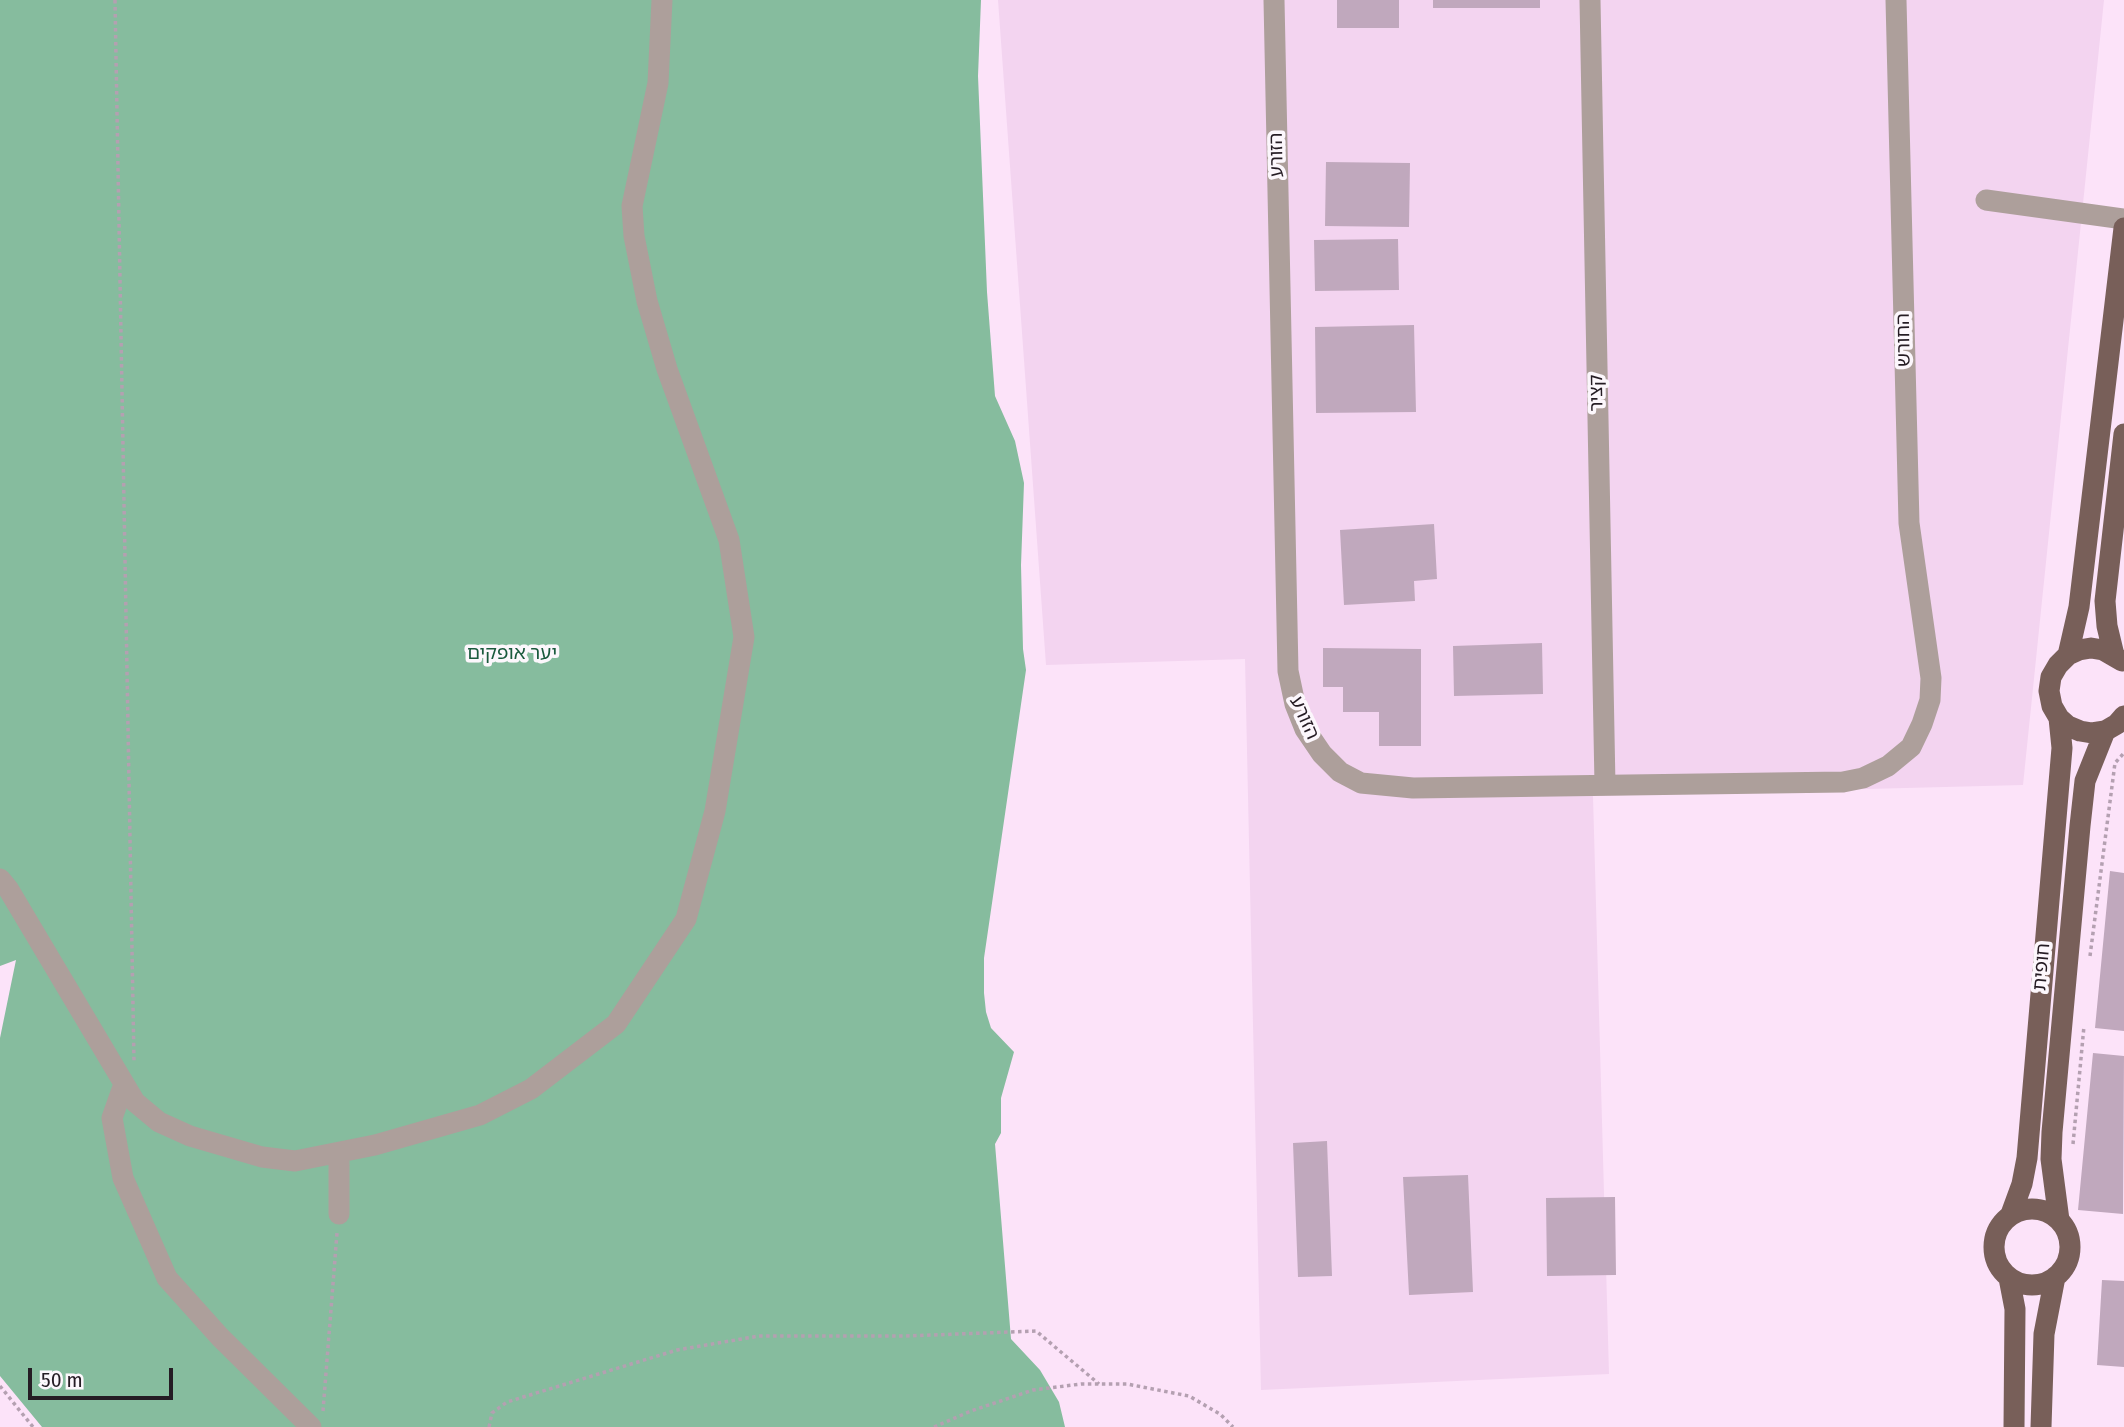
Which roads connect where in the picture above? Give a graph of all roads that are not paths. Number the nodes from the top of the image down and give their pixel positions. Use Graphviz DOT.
graph roads {
  1 [pos="662,0"];
  2 [pos="1274,0"];
  3 [pos="1590,0"];
  4 [pos="1896,0"];
  5 [pos="1986,200"];
  6 [pos="2124,219"];
  7 [pos="2124,228"];
  8 [pos="2124,434"];
  9 [pos="2068,655"];
  10 [pos="2119,659"];
  11 [pos="1931,678"];
  12 [pos="2124,716"];
  13 [pos="2059,718"];
  14 [pos="2105,731"];
  15 [pos="1605,785"];
  16 [pos="0,879"];
  17 [pos="124,1084"];
  18 [pos="339,1153"];
  19 [pos="339,1214"];
  20 [pos="2011,1214"];
  21 [pos="2059,1220"];
  22 [pos="2055,1277"];
  23 [pos="2009,1278"];
  24 [pos="316,1420"];
  25 [pos="2014,1427"];
  26 [pos="2041,1427"];
  1 -- 18 [label="street"];
  2 -- 15 [label="street, הזורע"];
  3 -- 15 [label="street, קציר"];
  4 -- 11 [label="street, החורש"];
  5 -- 6 [label="street"];
  7 -- 9 [label="main road"];
  8 -- 10 [label="main road"];
  9 -- 10 [label="main road"];
  9 -- 13 [label="main road, חופית"];
  11 -- 15 [label="street, הזורע"];
  12 -- 14 [label="main road"];
  13 -- 14 [label="main road"];
  13 -- 20 [label="main road, חופית"];
  14 -- 21 [label="main road, חופית"];
  16 -- 17 [label="street"];
  17 -- 18 [label="street"];
  17 -- 24 [label="street"];
  18 -- 19 [label="street"];
  20 -- 21 [label="main road"];
  20 -- 23 [label="main road"];
  21 -- 22 [label="main road"];
  22 -- 23 [label="main road"];
  22 -- 26 [label="main road"];
  23 -- 25 [label="main road"];
}
